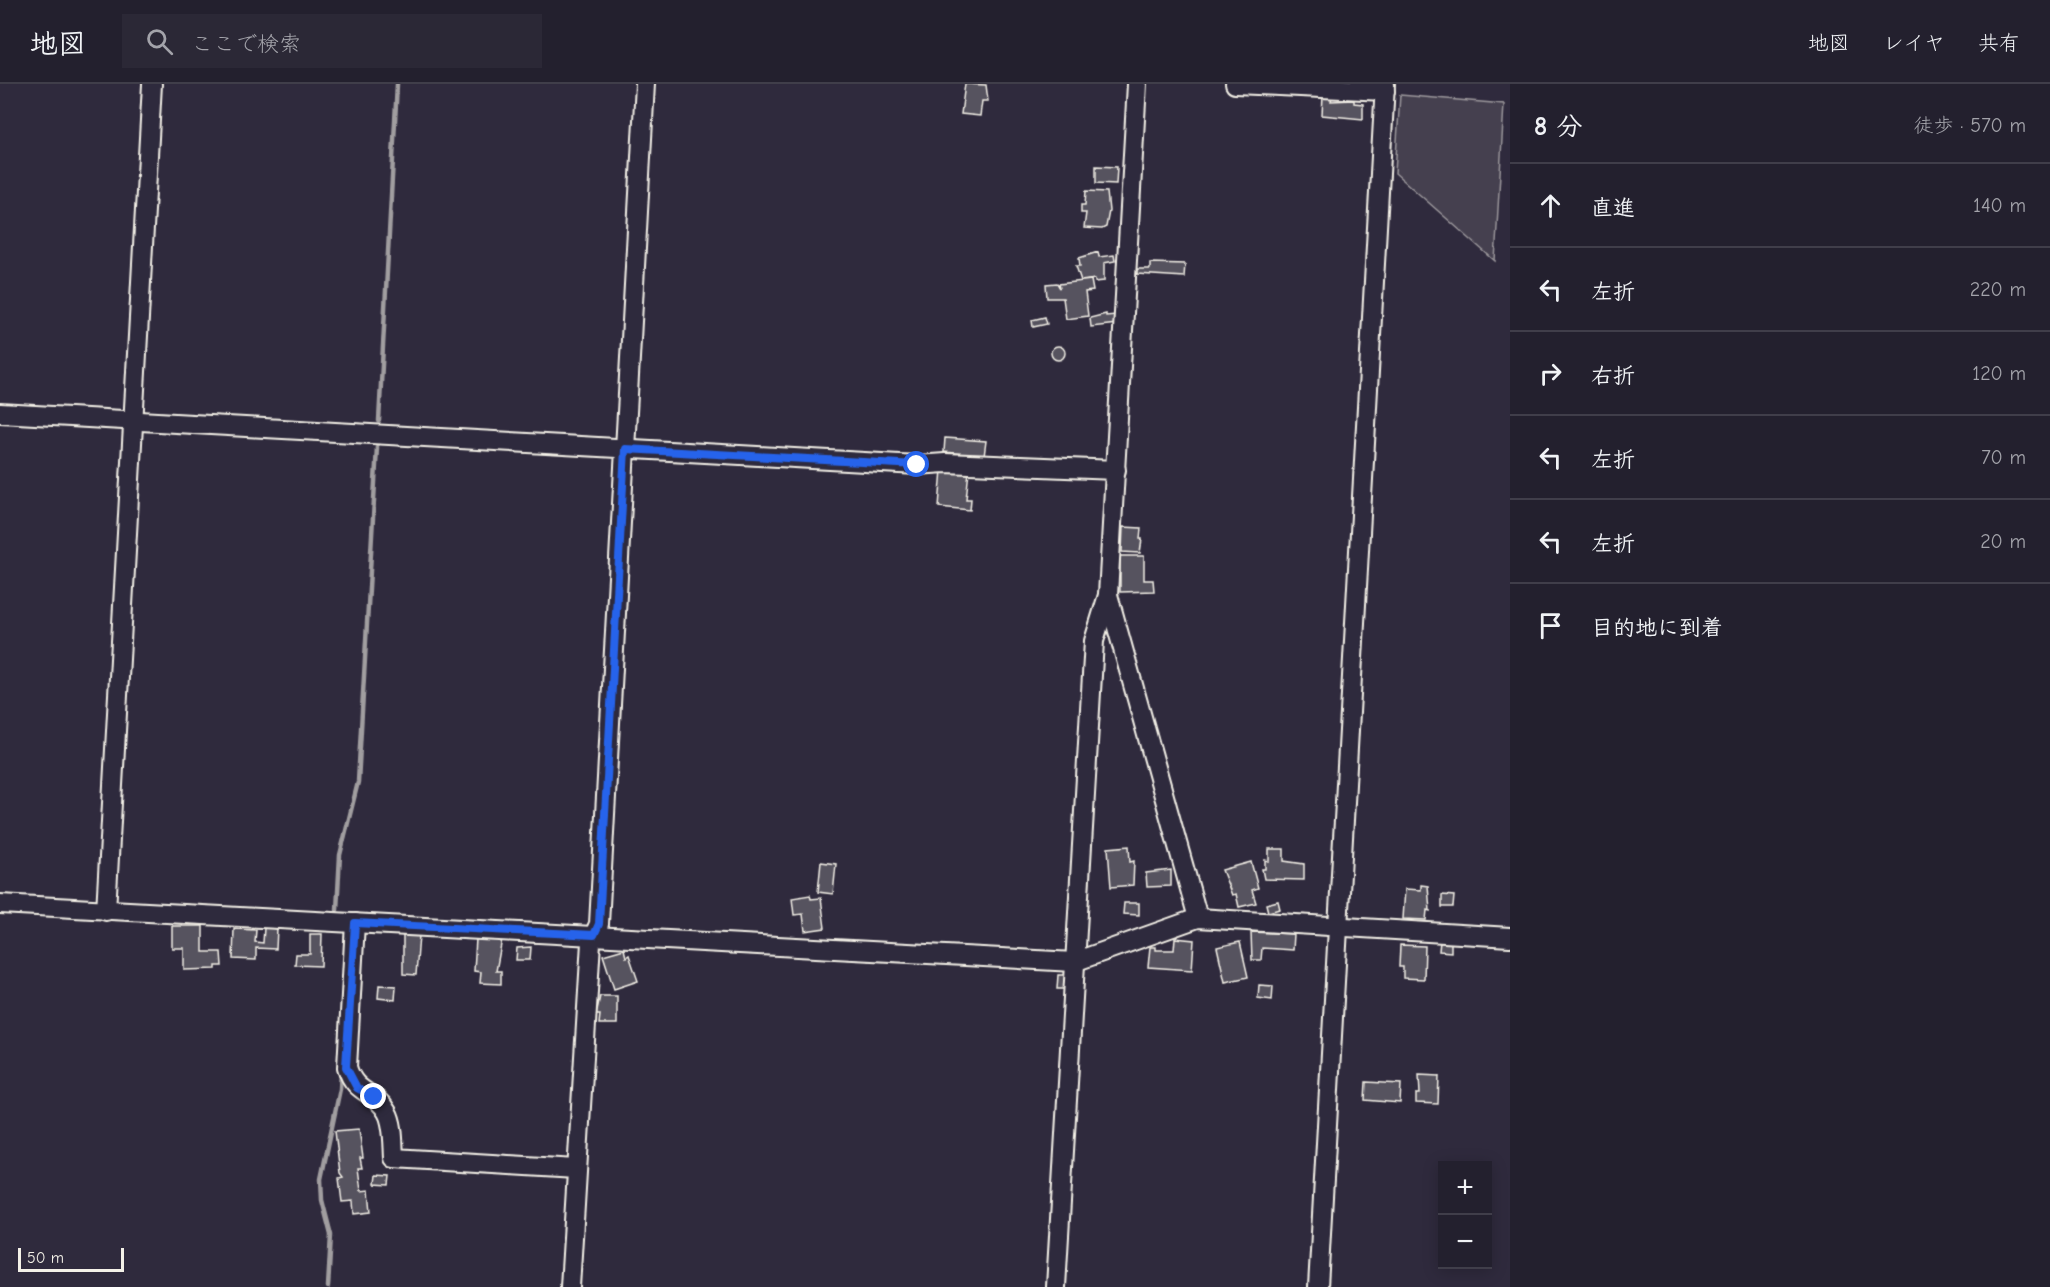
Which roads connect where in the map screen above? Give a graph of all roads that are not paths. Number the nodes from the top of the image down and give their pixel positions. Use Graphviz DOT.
graph roads {
  1 [pos="152,84"];
  2 [pos="645,84"];
  3 [pos="1137,84"];
  4 [pos="1235,84"];
  5 [pos="1385,88"];
  6 [pos="0,413"];
  7 [pos="134,419"];
  8 [pos="625,449"];
  9 [pos="1116,470"];
  10 [pos="1108,595"];
  11 [pos="0,904"];
  12 [pos="106,911"];
  13 [pos="1198,918"];
  14 [pos="355,923"];
  15 [pos="1339,928"];
  16 [pos="594,935"];
  17 [pos="1510,937"];
  18 [pos="1074,962"];
  19 [pos="576,1169"];
  20 [pos="570,1287"];
  21 [pos="1056,1287"];
  22 [pos="1318,1287"];
  1 -- 7 [label="street"];
  2 -- 8 [label="street"];
  3 -- 9 [label="street"];
  4 -- 5 [label="street"];
  5 -- 15 [label="street"];
  6 -- 7 [label="street"];
  7 -- 8 [label="street"];
  7 -- 12 [label="street"];
  8 -- 9 [label="street"];
  8 -- 16 [label="street"];
  9 -- 10 [label="street"];
  10 -- 13 [label="street"];
  10 -- 18 [label="street"];
  11 -- 12 [label="street"];
  12 -- 14 [label="street"];
  13 -- 15 [label="street"];
  13 -- 18 [label="street"];
  14 -- 16 [label="street"];
  14 -- 19 [label="street"];
  15 -- 17 [label="street"];
  15 -- 22 [label="street"];
  16 -- 18 [label="street"];
  16 -- 19 [label="street"];
  18 -- 21 [label="street"];
  19 -- 20 [label="street"];
}
